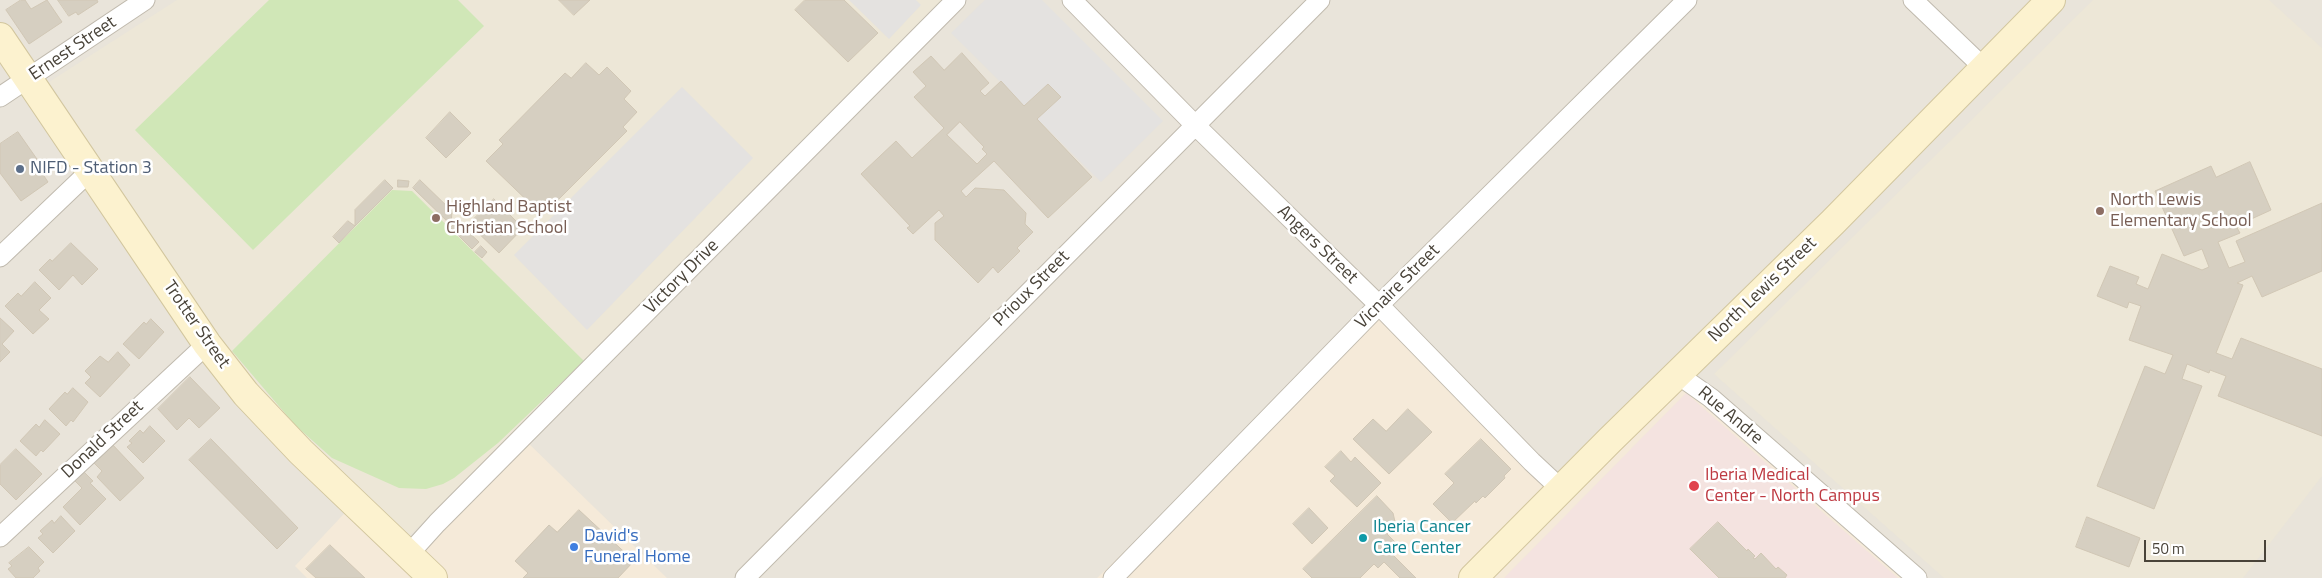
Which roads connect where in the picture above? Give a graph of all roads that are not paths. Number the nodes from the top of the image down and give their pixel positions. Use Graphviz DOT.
graph roads {
  1 [pos="145,0"];
  2 [pos="956,0"];
  3 [pos="1072,0"];
  4 [pos="1320,0"];
  5 [pos="1687,0"];
  6 [pos="1913,0"];
  7 [pos="2051,0"];
  8 [pos="0,38"];
  9 [pos="1984,68"];
  10 [pos="28,80"];
  11 [pos="0,97"];
  12 [pos="1195,125"];
  13 [pos="90,171"];
  14 [pos="0,257"];
  15 [pos="1379,305"];
  16 [pos="207,344"];
  17 [pos="1677,374"];
  18 [pos="1562,490"];
  19 [pos="0,537"];
  20 [pos="409,554"];
  21 [pos="431,577"];
  22 [pos="745,578"];
  23 [pos="1112,578"];
  24 [pos="1473,578"];
  25 [pos="1917,578"];
  1 -- 10 [label="street, Ernest Street"];
  2 -- 20 [label="street, Victory Drive"];
  3 -- 12 [label="street, Angers Street"];
  4 -- 12 [label="street, Prioux Street"];
  5 -- 15 [label="street, Vicnaire Street"];
  6 -- 9 [label="street"];
  7 -- 9 [label="main road, North Lewis Street"];
  8 -- 10 [label="main road, Trotter Street"];
  9 -- 17 [label="main road, North Lewis Street"];
  10 -- 11 [label="street, Ernest Street"];
  10 -- 13 [label="main road, Trotter Street"];
  12 -- 15 [label="street, Angers Street"];
  12 -- 22 [label="street, Prioux Street"];
  13 -- 14 [label="street"];
  13 -- 16 [label="main road, Trotter Street"];
  15 -- 18 [label="street, Angers Street"];
  15 -- 23 [label="street, Vicnaire Street"];
  16 -- 19 [label="street, Donald Street"];
  16 -- 20 [label="main road, Trotter Street"];
  17 -- 18 [label="main road, North Lewis Street"];
  17 -- 25 [label="street, Rue Andre"];
  18 -- 24 [label="main road, North Lewis Street"];
  20 -- 21 [label="main road, Trotter Street"];
}
